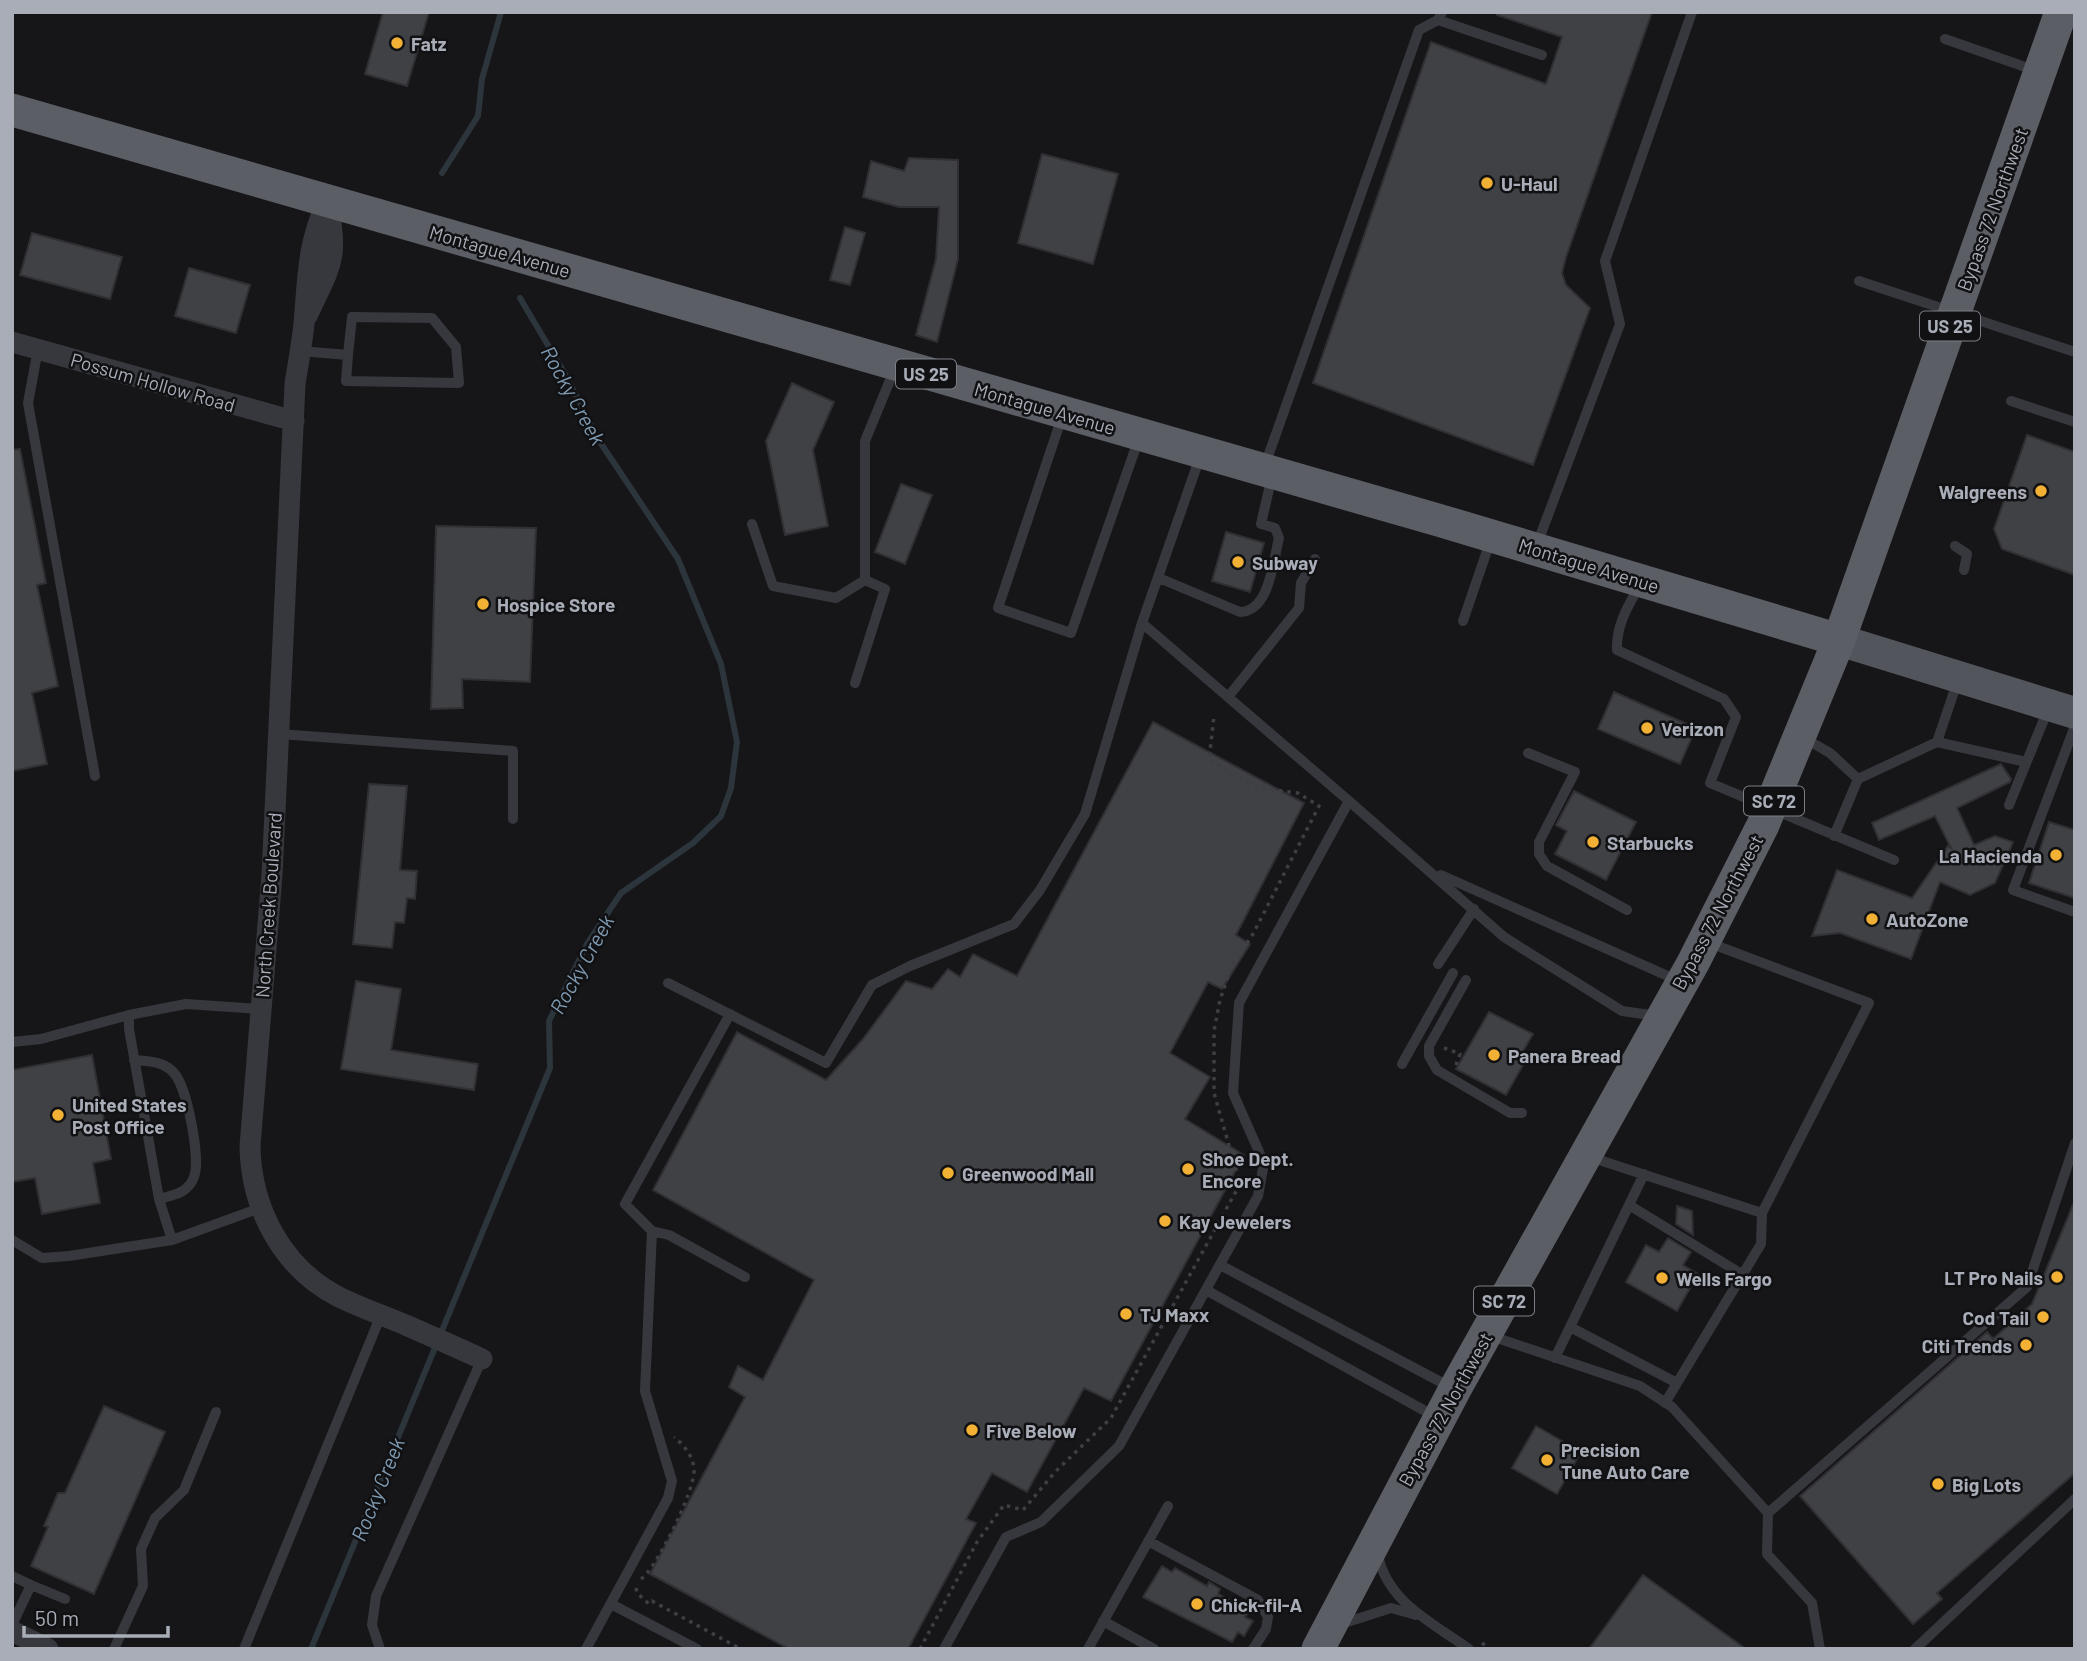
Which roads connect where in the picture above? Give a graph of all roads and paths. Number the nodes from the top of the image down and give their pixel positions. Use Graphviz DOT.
graph roads {
  1 [pos="1692,12"];
  2 [pos="2061,12"];
  3 [pos="1440,16"];
  4 [pos="1945,39"];
  5 [pos="1542,55"];
  6 [pos="2040,72"];
  7 [pos="12,110"];
  8 [pos="327,202"];
  9 [pos="1859,281"];
  10 [pos="1954,314"];
  11 [pos="12,342"];
  12 [pos="38,349"];
  13 [pos="300,351"];
  14 [pos="2075,352"];
  15 [pos="348,355"];
  16 [pos="896,365"];
  17 [pos="2011,401"];
  18 [pos="1063,413"];
  19 [pos="294,421"];
  20 [pos="2075,422"];
  21 [pos="1139,435"];
  22 [pos="1202,453"];
  23 [pos="1268,472"];
  24 [pos="752,524"];
  25 [pos="1492,536"];
  26 [pos="1955,546"];
  27 [pos="1535,550"];
  28 [pos="1315,559"];
  29 [pos="1964,570"];
  30 [pos="1159,578"];
  31 [pos="865,580"];
  32 [pos="1643,581"];
  33 [pos="1462,621"];
  34 [pos="1142,624"];
  35 [pos="1839,640"];
  36 [pos="1959,676"];
  37 [pos="855,683"];
  38 [pos="1228,697"];
  39 [pos="2062,709"];
  40 [pos="1214,716"];
  41 [pos="2075,726"];
  42 [pos="279,734"];
  43 [pos="1801,737"];
  44 [pos="1937,742"];
  45 [pos="1528,753"];
  46 [pos="2026,762"];
  47 [pos="95,776"];
  48 [pos="1858,779"];
  49 [pos="1349,801"];
  50 [pos="2008,805"];
  51 [pos="1771,809"];
  52 [pos="513,819"];
  53 [pos="1834,836"];
  54 [pos="1894,860"];
  55 [pos="1429,870"];
  56 [pos="1474,909"];
  57 [pos="1628,910"];
  58 [pos="2075,912"];
  59 [pos="1704,941"];
  60 [pos="1438,964"];
  61 [pos="1452,972"];
  62 [pos="1466,979"];
  63 [pos="1681,982"];
  64 [pos="668,983"];
  65 [pos="261,1009"];
  66 [pos="730,1014"];
  67 [pos="129,1015"];
  68 [pos="1661,1016"];
  69 [pos="12,1042"];
  70 [pos="134,1060"];
  71 [pos="1402,1064"];
  72 [pos="1432,1064"];
  73 [pos="1457,1066"];
  74 [pos="1522,1113"];
  75 [pos="2075,1143"];
  76 [pos="1584,1155"];
  77 [pos="1644,1174"];
  78 [pos="159,1199"];
  79 [pos="1629,1205"];
  80 [pos="260,1208"];
  81 [pos="1762,1213"];
  82 [pos="652,1231"];
  83 [pos="12,1240"];
  84 [pos="172,1240"];
  85 [pos="1220,1265"];
  86 [pos="1743,1275"];
  87 [pos="745,1277"];
  88 [pos="1206,1290"];
  89 [pos="381,1315"];
  90 [pos="1570,1327"];
  91 [pos="1485,1335"];
  92 [pos="1555,1358"];
  93 [pos="482,1359"];
  94 [pos="1677,1383"];
  95 [pos="1455,1389"];
  96 [pos="1665,1403"];
  97 [pos="216,1412"];
  98 [pos="1439,1419"];
  99 [pos="670,1434"];
  100 [pos="2075,1499"];
  101 [pos="1168,1506"];
  102 [pos="1768,1513"];
  103 [pos="1375,1539"];
  104 [pos="1149,1541"];
  105 [pos="12,1576"];
  106 [pos="31,1585"];
  107 [pos="65,1599"];
  108 [pos="611,1604"];
  109 [pos="1426,1618"];
  110 [pos="1103,1621"];
  111 [pos="12,1625"];
  112 [pos="12,1631"];
  113 [pos="1323,1638"];
  114 [pos="48,1649"];
  115 [pos="114,1649"];
  116 [pos="244,1649"];
  117 [pos="380,1649"];
  118 [pos="586,1649"];
  119 [pos="697,1649"];
  120 [pos="741,1649"];
  121 [pos="920,1649"];
  122 [pos="944,1649"];
  123 [pos="1088,1649"];
  124 [pos="1154,1649"];
  125 [pos="1253,1649"];
  126 [pos="1469,1649"];
  127 [pos="1821,1649"];
  128 [pos="1915,1649"];
  1 -- 27 [label="lane"];
  2 -- 6 [label="highway, Bypass 72 Northwest / US 25"];
  3 -- 5 [label="lane"];
  3 -- 23 [label="lane"];
  4 -- 6 [label="lane"];
  6 -- 10 [label="highway, Bypass 72 Northwest / US 25"];
  7 -- 8 [label="highway, Montague Avenue / US 25"];
  8 -- 13 [label="street, North Creek Boulevard"];
  8 -- 16 [label="highway, Montague Avenue / US 25"];
  9 -- 10 [label="lane"];
  10 -- 14 [label="lane"];
  10 -- 35 [label="highway, Bypass 72 Northwest / US 25"];
  11 -- 12 [label="street, Possum Hollow Road"];
  12 -- 19 [label="street, Possum Hollow Road"];
  12 -- 47 [label="lane"];
  13 -- 15 [label="lane"];
  13 -- 19 [label="street, North Creek Boulevard"];
  15 -- 15 [label="lane"];
  16 -- 18 [label="highway, Montague Avenue / US 25"];
  16 -- 31 [label="lane"];
  17 -- 20 [label="lane"];
  18 -- 21 [label="highway, Montague Avenue / US 25"];
  18 -- 21 [label="lane"];
  19 -- 42 [label="street, North Creek Boulevard"];
  21 -- 22 [label="highway, Montague Avenue / US 25"];
  22 -- 23 [label="highway, Montague Avenue / US 25"];
  22 -- 30 [label="lane"];
  23 -- 25 [label="highway, Montague Avenue / US 25"];
  23 -- 30 [label="lane"];
  24 -- 31 [label="lane"];
  25 -- 27 [label="highway, Montague Avenue / US 25"];
  25 -- 33 [label="lane"];
  26 -- 29 [label="lane"];
  27 -- 32 [label="highway, Montague Avenue / US 25"];
  28 -- 38 [label="lane"];
  30 -- 34 [label="lane"];
  31 -- 37 [label="lane"];
  32 -- 35 [label="highway, Montague Avenue / US 25"];
  32 -- 51 [label="lane"];
  34 -- 38 [label="lane"];
  34 -- 66 [label="lane"];
  35 -- 36 [label="main road, Montague Avenue"];
  35 -- 43 [label="highway, Bypass 72 Northwest / SC 72"];
  36 -- 39 [label="main road, Montague Avenue"];
  36 -- 44 [label="lane"];
  38 -- 49 [label="lane"];
  39 -- 46 [label="lane"];
  40 -- 121 [label="path"];
  41 -- 58 [label="lane"];
  42 -- 52 [label="lane"];
  42 -- 65 [label="street, North Creek Boulevard"];
  43 -- 48 [label="lane"];
  43 -- 51 [label="highway, Bypass 72 Northwest / SC 72"];
  44 -- 46 [label="lane"];
  44 -- 48 [label="lane"];
  45 -- 57 [label="lane"];
  46 -- 50 [label="lane"];
  48 -- 53 [label="lane"];
  49 -- 55 [label="lane"];
  49 -- 85 [label="lane"];
  51 -- 53 [label="lane"];
  51 -- 59 [label="highway, Bypass 72 Northwest / SC 72"];
  53 -- 54 [label="lane"];
  55 -- 56 [label="lane"];
  55 -- 63 [label="lane"];
  56 -- 60 [label="lane"];
  56 -- 68 [label="lane"];
  59 -- 63 [label="highway, Bypass 72 Northwest / SC 72"];
  59 -- 81 [label="lane"];
  61 -- 71 [label="lane"];
  62 -- 72 [label="lane"];
  63 -- 68 [label="highway, Bypass 72 Northwest / SC 72"];
  64 -- 66 [label="lane"];
  65 -- 67 [label="lane"];
  65 -- 80 [label="street, North Creek Boulevard"];
  66 -- 82 [label="lane"];
  67 -- 69 [label="lane"];
  67 -- 70 [label="lane"];
  68 -- 76 [label="highway, Bypass 72 Northwest / SC 72"];
  70 -- 78 [label="lane"];
  70 -- 78 [label="lane"];
  72 -- 73 [label="path"];
  72 -- 74 [label="lane"];
  75 -- 102 [label="lane"];
  76 -- 77 [label="lane"];
  76 -- 91 [label="highway, Bypass 72 Northwest / SC 72"];
  77 -- 79 [label="lane"];
  77 -- 81 [label="lane"];
  78 -- 84 [label="lane"];
  79 -- 86 [label="lane"];
  79 -- 90 [label="lane"];
  80 -- 84 [label="lane"];
  80 -- 89 [label="street, North Creek Boulevard"];
  81 -- 86 [label="lane"];
  82 -- 87 [label="lane"];
  82 -- 108 [label="lane"];
  83 -- 84 [label="lane"];
  85 -- 88 [label="lane"];
  85 -- 95 [label="lane"];
  86 -- 94 [label="lane"];
  88 -- 98 [label="lane"];
  88 -- 122 [label="lane"];
  89 -- 93 [label="street, North Creek Boulevard"];
  89 -- 116 [label="lane"];
  90 -- 92 [label="lane"];
  90 -- 94 [label="lane"];
  91 -- 92 [label="lane"];
  91 -- 95 [label="highway, Bypass 72 Northwest / SC 72"];
  92 -- 96 [label="lane"];
  93 -- 117 [label="lane"];
  94 -- 96 [label="lane"];
  95 -- 98 [label="highway, Bypass 72 Northwest / SC 72"];
  96 -- 102 [label="lane"];
  97 -- 115 [label="lane"];
  98 -- 103 [label="highway, Bypass 72 Northwest / SC 72"];
  99 -- 120 [label="path"];
  100 -- 128 [label="lane"];
  101 -- 104 [label="lane"];
  102 -- 127 [label="lane"];
  103 -- 109 [label="lane"];
  103 -- 113 [label="highway, Bypass 72 Northwest / SC 72"];
  104 -- 110 [label="lane"];
  104 -- 125 [label="lane"];
  105 -- 106 [label="lane"];
  106 -- 107 [label="lane"];
  106 -- 111 [label="lane"];
  108 -- 118 [label="lane"];
  108 -- 119 [label="lane"];
  109 -- 113 [label="lane"];
  109 -- 126 [label="lane"];
  110 -- 123 [label="lane"];
  110 -- 124 [label="lane"];
  112 -- 114 [label="street"];
}
